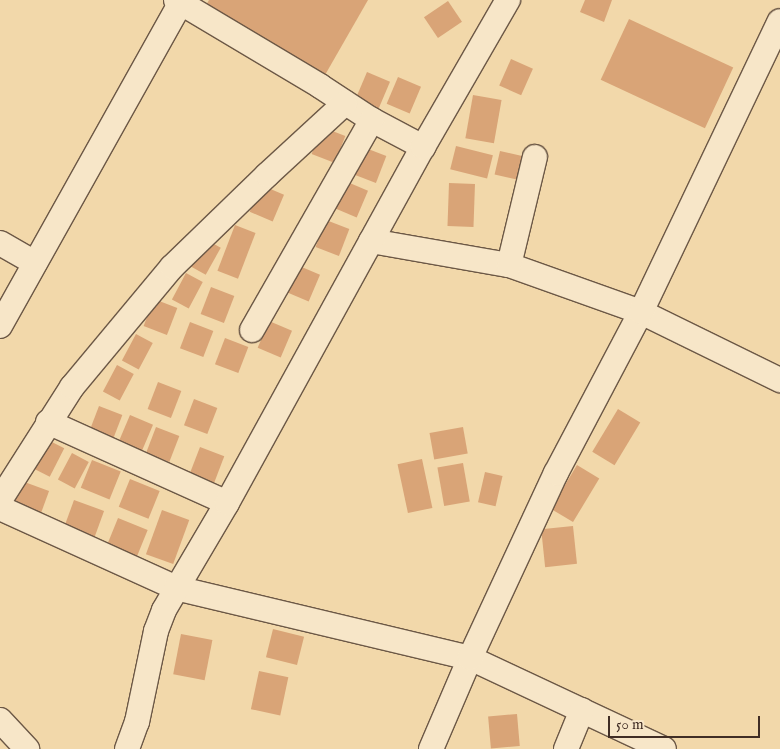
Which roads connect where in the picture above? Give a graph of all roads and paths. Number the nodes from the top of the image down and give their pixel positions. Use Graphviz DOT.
graph roads {
  1 [pos="508,0"];
  2 [pos="180,1"];
  3 [pos="780,20"];
  4 [pos="346,103"];
  5 [pos="372,120"];
  6 [pos="423,147"];
  7 [pos="535,157"];
  8 [pos="371,241"];
  9 [pos="0,243"];
  10 [pos="35,263"];
  11 [pos="509,265"];
  12 [pos="641,312"];
  13 [pos="0,326"];
  14 [pos="252,330"];
  15 [pos="780,380"];
  16 [pos="48,422"];
  17 [pos="0,500"];
  18 [pos="227,503"];
  19 [pos="0,508"];
  20 [pos="176,588"];
  21 [pos="470,658"];
  22 [pos="582,710"];
  23 [pos="0,720"];
  24 [pos="27,749"];
  25 [pos="127,749"];
  26 [pos="431,749"];
  27 [pos="566,749"];
  28 [pos="664,749"];
  1 -- 6 [label="street"];
  2 -- 4 [label="street"];
  2 -- 10 [label="street"];
  3 -- 12 [label="street"];
  4 -- 5 [label="street"];
  4 -- 16 [label="street"];
  5 -- 6 [label="street"];
  5 -- 14 [label="street"];
  6 -- 8 [label="street"];
  7 -- 11 [label="street"];
  8 -- 11 [label="street"];
  8 -- 18 [label="street"];
  9 -- 10 [label="street"];
  10 -- 13 [label="street"];
  11 -- 12 [label="street"];
  12 -- 15 [label="street"];
  12 -- 21 [label="street"];
  16 -- 17 [label="street"];
  16 -- 18 [label="street"];
  18 -- 20 [label="street"];
  19 -- 20 [label="street"];
  20 -- 21 [label="street"];
  20 -- 25 [label="street"];
  21 -- 22 [label="street"];
  21 -- 26 [label="street"];
  22 -- 27 [label="street"];
  22 -- 28 [label="street"];
  23 -- 24 [label="street"];
}
